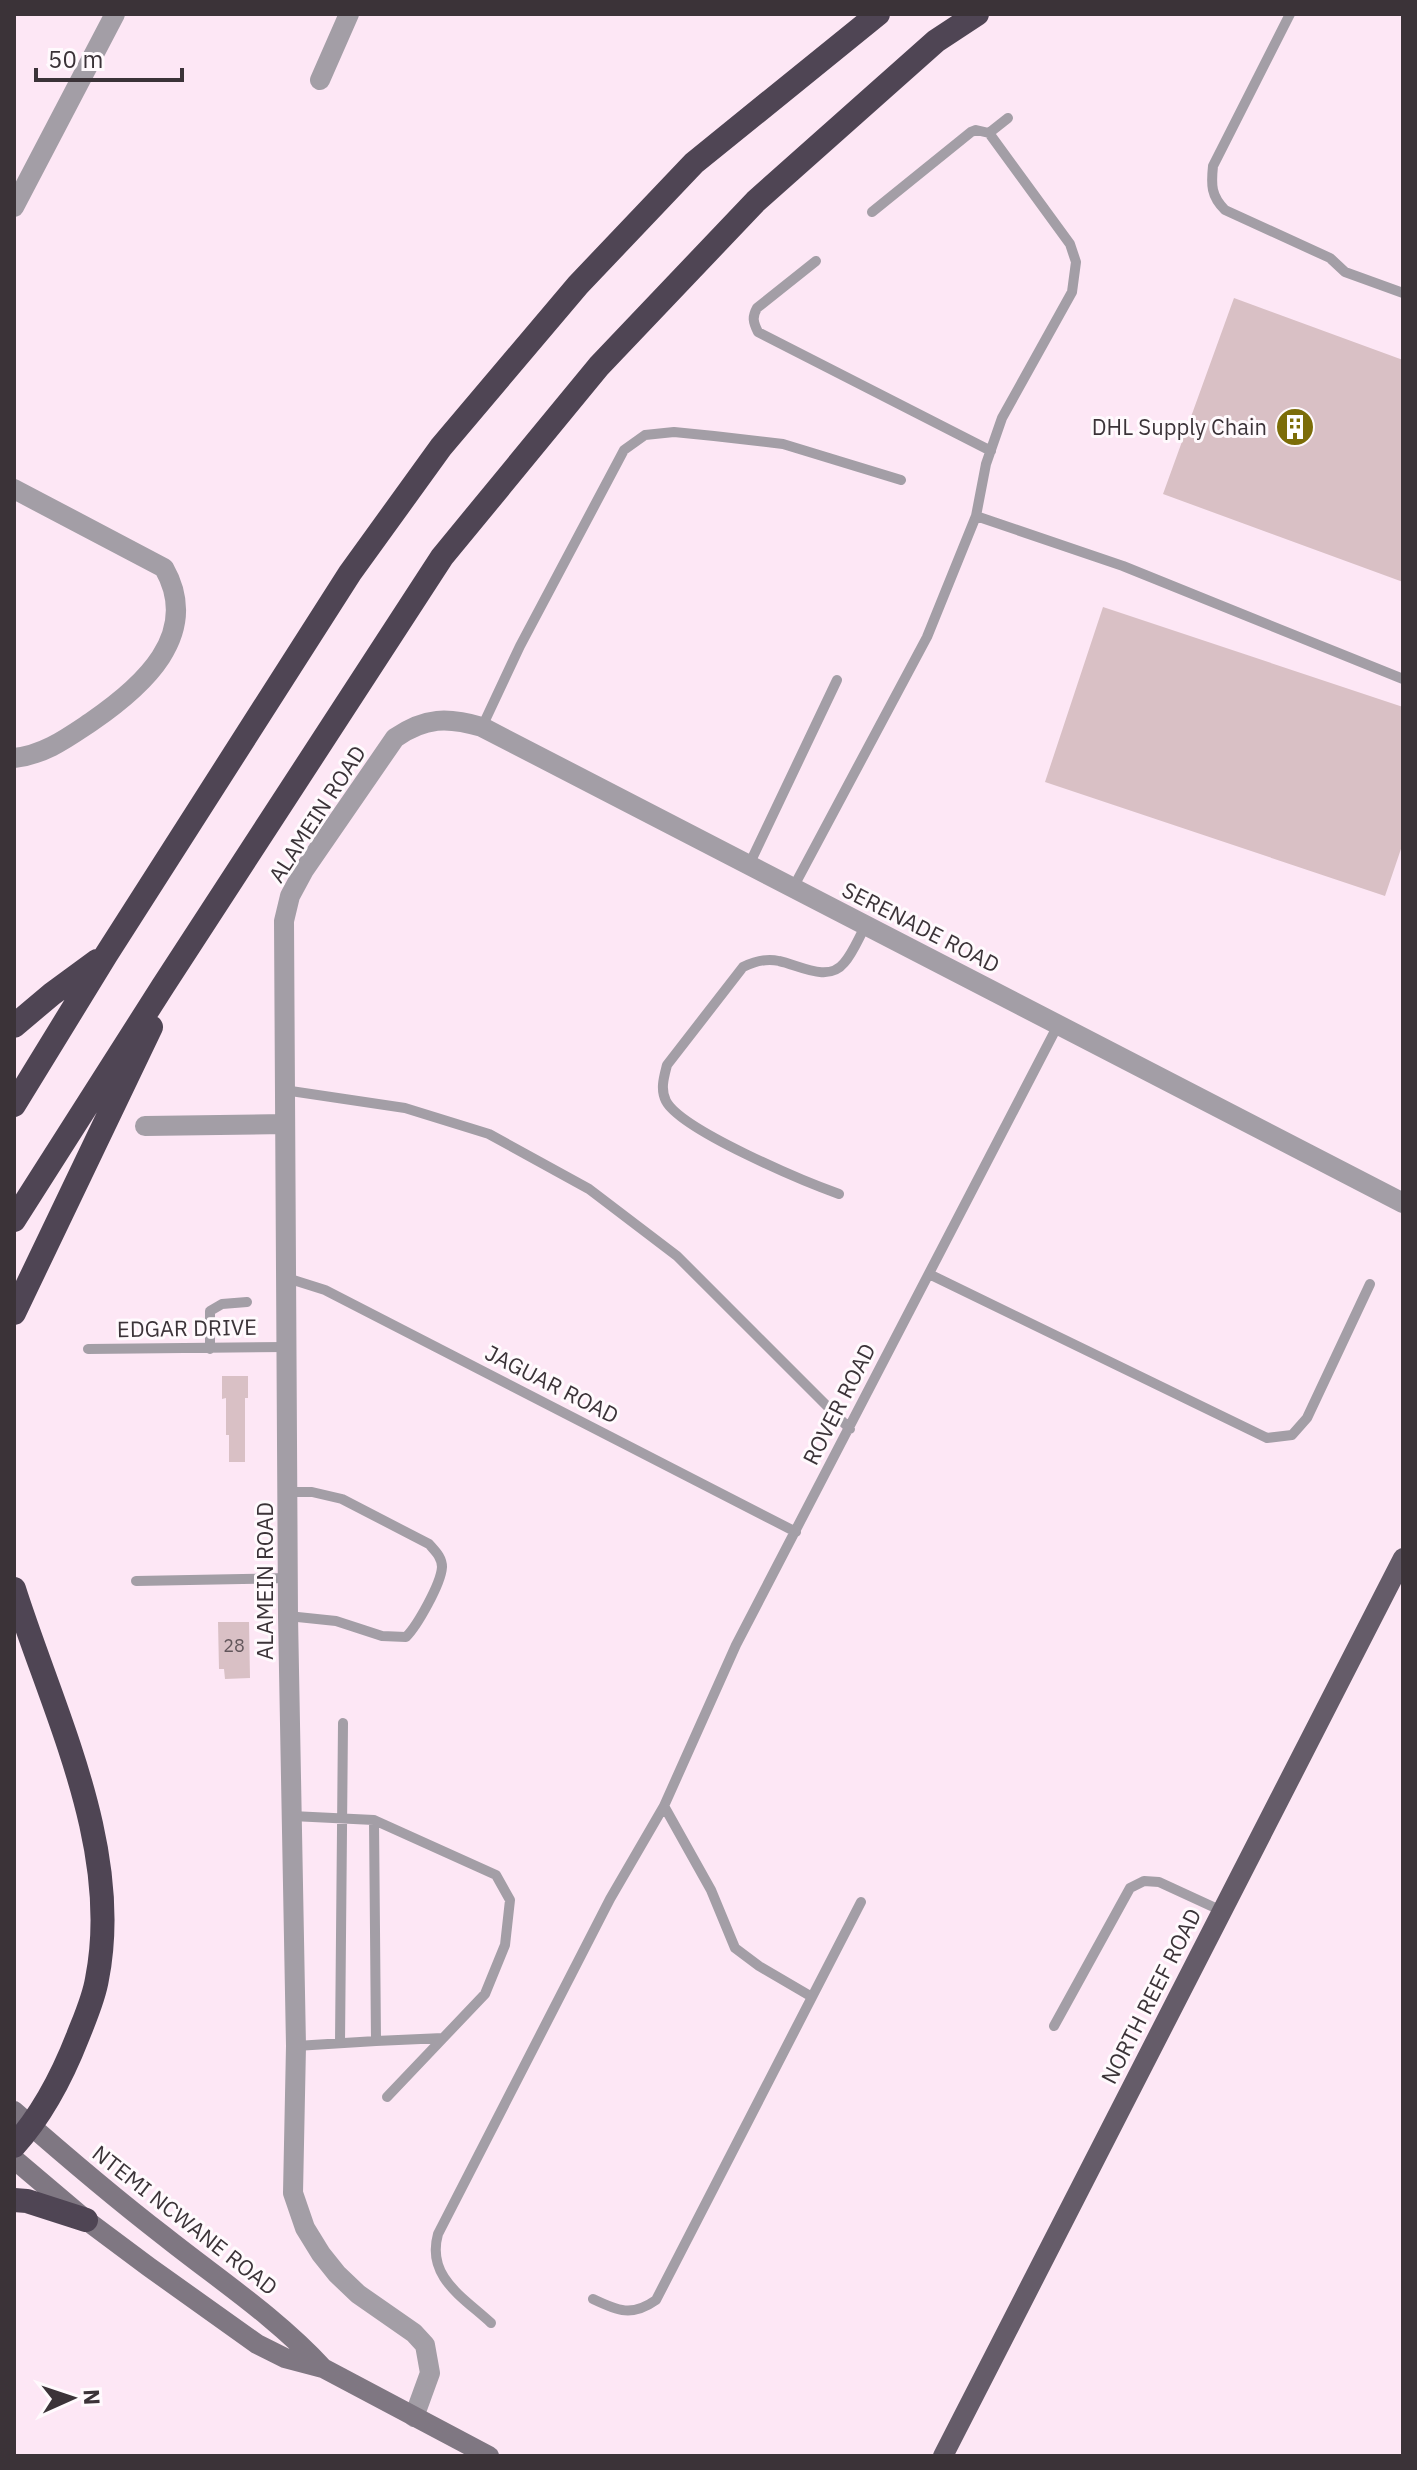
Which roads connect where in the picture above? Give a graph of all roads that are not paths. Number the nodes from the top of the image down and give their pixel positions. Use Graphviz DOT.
graph roads {
  1 [pos="115,14"];
  2 [pos="349,14"];
  3 [pos="878,14"];
  4 [pos="977,14"];
  5 [pos="1290,14"];
  6 [pos="320,80"];
  7 [pos="1008,118"];
  8 [pos="989,133"];
  9 [pos="14,207"];
  10 [pos="872,212"];
  11 [pos="816,261"];
  12 [pos="1403,293"];
  13 [pos="991,451"];
  14 [pos="901,480"];
  15 [pos="14,489"];
  16 [pos="976,516"];
  17 [pos="1403,679"];
  18 [pos="837,680"];
  19 [pos="411,727"];
  20 [pos="482,727"];
  21 [pos="14,758"];
  22 [pos="749,865"];
  23 [pos="793,888"];
  24 [pos="866,925"];
  25 [pos="106,955"];
  26 [pos="163,986"];
  27 [pos="1058,1025"];
  28 [pos="14,1026"];
  29 [pos="284,1090"];
  30 [pos="14,1105"];
  31 [pos="285,1124"];
  32 [pos="145,1126"];
  33 [pos="839,1194"];
  34 [pos="1403,1203"];
  35 [pos="14,1220"];
  36 [pos="929,1274"];
  37 [pos="287,1278"];
  38 [pos="1370,1284"];
  39 [pos="247,1302"];
  40 [pos="14,1313"];
  41 [pos="287,1347"];
  42 [pos="88,1349"];
  43 [pos="210,1349"];
  44 [pos="850,1429"];
  45 [pos="288,1492"];
  46 [pos="796,1532"];
  47 [pos="1403,1558"];
  48 [pos="288,1578"];
  49 [pos="136,1581"];
  50 [pos="14,1589"];
  51 [pos="288,1616"];
  52 [pos="343,1723"];
  53 [pos="664,1806"];
  54 [pos="292,1816"];
  55 [pos="341,1818"];
  56 [pos="374,1820"];
  57 [pos="861,1902"];
  58 [pos="1222,1911"];
  59 [pos="812,1997"];
  60 [pos="1054,2026"];
  61 [pos="443,2038"];
  62 [pos="376,2041"];
  63 [pos="340,2043"];
  64 [pos="296,2046"];
  65 [pos="387,2097"];
  66 [pos="23,2119"];
  67 [pos="14,2146"];
  68 [pos="14,2159"];
  69 [pos="14,2200"];
  70 [pos="86,2220"];
  71 [pos="593,2299"];
  72 [pos="491,2323"];
  73 [pos="323,2368"];
  74 [pos="414,2417"];
  75 [pos="489,2456"];
  76 [pos="943,2456"];
  1 -- 9 [label="street"];
  2 -- 6 [label="street"];
  3 -- 25 [label="highway"];
  4 -- 26 [label="highway"];
  5 -- 12 [label="lane"];
  7 -- 8 [label="lane"];
  8 -- 10 [label="lane"];
  8 -- 13 [label="lane"];
  11 -- 13 [label="lane"];
  13 -- 16 [label="lane"];
  14 -- 20 [label="lane"];
  15 -- 21 [label="street"];
  16 -- 17 [label="lane"];
  16 -- 23 [label="lane"];
  18 -- 22 [label="lane"];
  19 -- 20 [label="street, SERENADE ROAD"];
  19 -- 29 [label="street, ALAMEIN ROAD"];
  20 -- 22 [label="street, SERENADE ROAD"];
  22 -- 23 [label="street, SERENADE ROAD"];
  23 -- 24 [label="street, SERENADE ROAD"];
  24 -- 27 [label="street, SERENADE ROAD"];
  24 -- 33 [label="lane"];
  25 -- 28 [label="highway"];
  25 -- 30 [label="highway"];
  26 -- 35 [label="highway"];
  26 -- 40 [label="highway"];
  27 -- 34 [label="street, SERENADE ROAD"];
  27 -- 36 [label="lane, ROVER ROAD"];
  29 -- 31 [label="street, ALAMEIN ROAD"];
  29 -- 44 [label="lane"];
  31 -- 32 [label="street"];
  31 -- 37 [label="street, ALAMEIN ROAD"];
  36 -- 38 [label="lane"];
  36 -- 44 [label="lane, ROVER ROAD"];
  37 -- 41 [label="street, ALAMEIN ROAD"];
  37 -- 46 [label="lane, JAGUAR ROAD"];
  39 -- 43 [label="lane"];
  41 -- 43 [label="lane, EDGAR DRIVE"];
  41 -- 45 [label="street, ALAMEIN ROAD"];
  42 -- 43 [label="lane, EDGAR DRIVE"];
  44 -- 46 [label="lane, ROVER ROAD"];
  45 -- 48 [label="street, ALAMEIN ROAD"];
  45 -- 51 [label="lane"];
  46 -- 53 [label="lane, ROVER ROAD"];
  47 -- 58 [label="main road, NORTH REEF ROAD"];
  48 -- 49 [label="lane"];
  48 -- 51 [label="street, ALAMEIN ROAD"];
  50 -- 66 [label="highway"];
  51 -- 54 [label="street, ALAMEIN ROAD"];
  52 -- 55 [label="lane"];
  53 -- 59 [label="lane"];
  53 -- 72 [label="lane, ROVER ROAD"];
  54 -- 55 [label="lane"];
  54 -- 64 [label="street, ALAMEIN ROAD"];
  55 -- 56 [label="lane"];
  55 -- 63 [label="lane"];
  56 -- 61 [label="lane"];
  56 -- 62 [label="lane"];
  57 -- 59 [label="lane"];
  58 -- 60 [label="lane"];
  58 -- 76 [label="main road, NORTH REEF ROAD"];
  59 -- 71 [label="lane"];
  61 -- 62 [label="lane"];
  61 -- 65 [label="lane"];
  62 -- 63 [label="lane"];
  63 -- 64 [label="lane"];
  64 -- 74 [label="street, ALAMEIN ROAD"];
  66 -- 67 [label="highway"];
  66 -- 73 [label="main road, NTEMI NCWANE ROAD"];
  68 -- 70 [label="main road, NTEMI NCWANE ROAD"];
  69 -- 70 [label="highway"];
  70 -- 73 [label="main road, NTEMI NCWANE ROAD"];
  73 -- 74 [label="main road, NTEMI NCWANE ROAD"];
  74 -- 75 [label="main road, NTEMI NCWANE ROAD"];
}
